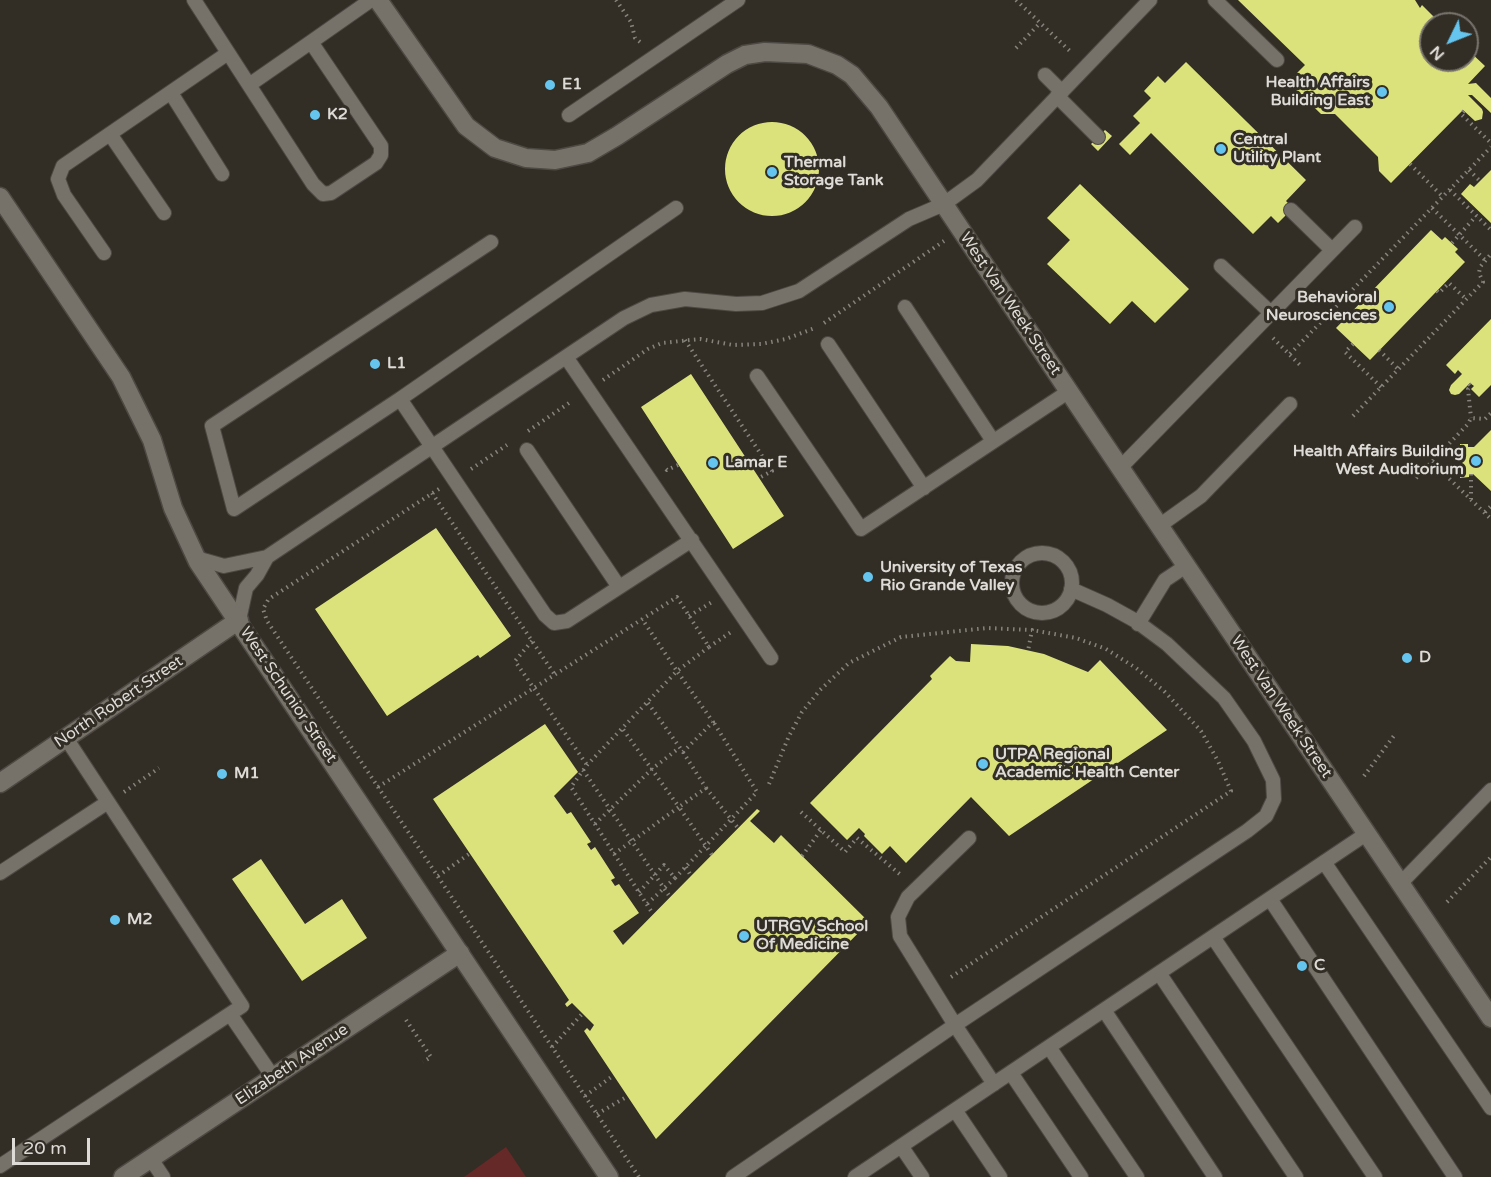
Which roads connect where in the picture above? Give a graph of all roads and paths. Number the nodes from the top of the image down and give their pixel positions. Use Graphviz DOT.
graph roads {
  1 [pos="194,0"];
  2 [pos="371,0"];
  3 [pos="378,0"];
  4 [pos="616,0"];
  5 [pos="738,0"];
  6 [pos="1016,0"];
  7 [pos="1150,0"];
  8 [pos="1215,0"];
  9 [pos="1040,23"];
  10 [pos="311,42"];
  11 [pos="645,46"];
  12 [pos="1016,48"];
  13 [pos="228,53"];
  14 [pos="1078,59"];
  15 [pos="1277,60"];
  16 [pos="1045,75"];
  17 [pos="249,85"];
  18 [pos="171,93"];
  19 [pos="1059,94"];
  20 [pos="1464,111"];
  21 [pos="568,115"];
  22 [pos="110,134"];
  23 [pos="1098,137"];
  24 [pos="1491,147"];
  25 [pos="1410,164"];
  26 [pos="1469,170"];
  27 [pos="222,174"];
  28 [pos="1480,181"];
  29 [pos="1450,189"];
  30 [pos="0,197"];
  31 [pos="1443,197"];
  32 [pos="944,204"];
  33 [pos="676,208"];
  34 [pos="1432,208"];
  35 [pos="1291,210"];
  36 [pos="164,213"];
  37 [pos="1476,216"];
  38 [pos="1355,227"];
  39 [pos="1491,230"];
  40 [pos="1458,234"];
  41 [pos="491,242"];
  42 [pos="943,242"];
  43 [pos="1452,243"];
  44 [pos="1332,250"];
  45 [pos="104,253"];
  46 [pos="1491,254"];
  47 [pos="1485,261"];
  48 [pos="1221,266"];
  49 [pos="1437,291"];
  50 [pos="1466,299"];
  51 [pos="905,307"];
  52 [pos="1271,313"];
  53 [pos="1330,313"];
  54 [pos="1341,323"];
  55 [pos="1268,333"];
  56 [pos="685,340"];
  57 [pos="828,344"];
  58 [pos="1353,344"];
  59 [pos="1379,350"];
  60 [pos="1290,354"];
  61 [pos="566,357"];
  62 [pos="1302,367"];
  63 [pos="1398,369"];
  64 [pos="757,376"];
  65 [pos="1469,384"];
  66 [pos="1381,387"];
  67 [pos="589,390"];
  68 [pos="1068,392"];
  69 [pos="400,399"];
  70 [pos="1290,404"];
  71 [pos="1490,415"];
  72 [pos="1353,416"];
  73 [pos="1471,418"];
  74 [pos="524,434"];
  75 [pos="514,440"];
  76 [pos="993,441"];
  77 [pos="432,447"];
  78 [pos="527,450"];
  79 [pos="1432,462"];
  80 [pos="1120,468"];
  81 [pos="468,471"];
  82 [pos="1471,474"];
  83 [pos="759,478"];
  84 [pos="1416,478"];
  85 [pos="924,488"];
  86 [pos="440,489"];
  87 [pos="432,493"];
  88 [pos="1471,500"];
  89 [pos="1491,506"];
  90 [pos="1485,513"];
  91 [pos="1491,519"];
  92 [pos="1160,526"];
  93 [pos="692,540"];
  94 [pos="267,557"];
  95 [pos="196,558"];
  96 [pos="1186,566"];
  97 [pos="620,586"];
  98 [pos="1071,589"];
  99 [pos="642,619"];
  100 [pos="239,620"];
  101 [pos="1138,624"];
  102 [pos="1032,630"];
  103 [pos="532,641"];
  104 [pos="1028,651"];
  105 [pos="771,658"];
  106 [pos="677,671"];
  107 [pos="555,675"];
  108 [pos="533,688"];
  109 [pos="648,703"];
  110 [pos="713,722"];
  111 [pos="622,729"];
  112 [pos="1396,733"];
  113 [pos="66,738"];
  114 [pos="681,750"];
  115 [pos="587,765"];
  116 [pos="159,768"];
  117 [pos="652,769"];
  118 [pos="583,770"];
  119 [pos="1364,776"];
  120 [pos="0,783"];
  121 [pos="769,784"];
  122 [pos="378,787"];
  123 [pos="706,788"];
  124 [pos="1491,790"];
  125 [pos="108,802"];
  126 [pos="679,807"];
  127 [pos="611,810"];
  128 [pos="801,812"];
  129 [pos="730,819"];
  130 [pos="595,824"];
  131 [pos="738,828"];
  132 [pos="821,830"];
  133 [pos="1366,834"];
  134 [pos="969,838"];
  135 [pos="632,841"];
  136 [pos="704,846"];
  137 [pos="469,854"];
  138 [pos="614,854"];
  139 [pos="711,855"];
  140 [pos="802,856"];
  141 [pos="1491,857"];
  142 [pos="1324,862"];
  143 [pos="686,867"];
  144 [pos="0,873"];
  145 [pos="656,875"];
  146 [pos="438,876"];
  147 [pos="691,876"];
  148 [pos="903,877"];
  149 [pos="675,878"];
  150 [pos="1400,884"];
  151 [pos="664,888"];
  152 [pos="639,892"];
  153 [pos="670,897"];
  154 [pos="1270,899"];
  155 [pos="1447,902"];
  156 [pos="647,904"];
  157 [pos="653,914"];
  158 [pos="1213,937"];
  159 [pos="460,953"];
  160 [pos="1158,973"];
  161 [pos="951,977"];
  162 [pos="1104,1010"];
  163 [pos="230,1014"];
  164 [pos="582,1014"];
  165 [pos="1491,1018"];
  166 [pos="406,1020"];
  167 [pos="954,1025"];
  168 [pos="552,1047"];
  169 [pos="1049,1047"];
  170 [pos="423,1062"];
  171 [pos="1011,1072"];
  172 [pos="614,1076"];
  173 [pos="273,1077"];
  174 [pos="994,1084"];
  175 [pos="585,1096"];
  176 [pos="628,1096"];
  177 [pos="1491,1108"];
  178 [pos="955,1110"];
  179 [pos="597,1114"];
  180 [pos="901,1146"];
  181 [pos="151,1159"];
  182 [pos="0,1166"];
  183 [pos="0,1172"];
  184 [pos="3,1177"];
  185 [pos="123,1177"];
  186 [pos="163,1177"];
  187 [pos="609,1177"];
  188 [pos="639,1177"];
  189 [pos="733,1177"];
  190 [pos="855,1177"];
  191 [pos="922,1177"];
  192 [pos="1000,1177"];
  193 [pos="1081,1177"];
  194 [pos="1137,1177"];
  195 [pos="1215,1177"];
  196 [pos="1296,1177"];
  197 [pos="1375,1177"];
  198 [pos="1455,1177"];
  1 -- 13 [label="lane"];
  2 -- 10 [label="lane"];
  3 -- 32 [label="street, West Van Week Street"];
  4 -- 11 [label="path"];
  5 -- 21 [label="lane"];
  6 -- 9 [label="path"];
  7 -- 19 [label="lane"];
  8 -- 15 [label="lane"];
  9 -- 12 [label="path"];
  9 -- 14 [label="path"];
  10 -- 17 [label="lane"];
  10 -- 17 [label="lane"];
  13 -- 17 [label="lane"];
  13 -- 18 [label="lane"];
  16 -- 19 [label="lane"];
  18 -- 22 [label="lane"];
  18 -- 27 [label="lane"];
  19 -- 23 [label="lane"];
  19 -- 32 [label="lane"];
  20 -- 24 [label="path"];
  22 -- 36 [label="lane"];
  22 -- 45 [label="lane"];
  24 -- 26 [label="path"];
  25 -- 31 [label="path"];
  26 -- 28 [label="path"];
  26 -- 29 [label="path"];
  29 -- 31 [label="path"];
  29 -- 37 [label="path"];
  30 -- 95 [label="street, West Schunior Street"];
  31 -- 34 [label="path"];
  32 -- 61 [label="lane"];
  32 -- 68 [label="street, West Van Week Street"];
  33 -- 69 [label="lane"];
  34 -- 40 [label="path"];
  34 -- 53 [label="path"];
  35 -- 44 [label="lane"];
  37 -- 39 [label="path"];
  37 -- 40 [label="path"];
  38 -- 44 [label="lane"];
  40 -- 43 [label="path"];
  40 -- 47 [label="path"];
  41 -- 69 [label="lane"];
  42 -- 56 [label="path"];
  44 -- 52 [label="lane"];
  46 -- 47 [label="path"];
  47 -- 50 [label="path"];
  48 -- 52 [label="lane"];
  49 -- 50 [label="path"];
  50 -- 63 [label="path"];
  51 -- 76 [label="lane"];
  52 -- 80 [label="lane"];
  53 -- 54 [label="path"];
  53 -- 60 [label="path"];
  55 -- 60 [label="path"];
  56 -- 67 [label="path"];
  56 -- 83 [label="path"];
  57 -- 85 [label="lane"];
  58 -- 66 [label="path"];
  59 -- 63 [label="path"];
  60 -- 62 [label="path"];
  61 -- 67 [label="lane"];
  61 -- 77 [label="lane"];
  63 -- 66 [label="path"];
  64 -- 85 [label="lane"];
  65 -- 73 [label="path"];
  66 -- 72 [label="path"];
  67 -- 74 [label="path"];
  67 -- 93 [label="lane"];
  68 -- 76 [label="lane"];
  68 -- 80 [label="street, West Van Week Street"];
  69 -- 77 [label="lane"];
  70 -- 92 [label="lane"];
  71 -- 73 [label="path"];
  73 -- 79 [label="path"];
  75 -- 81 [label="path"];
  76 -- 85 [label="lane"];
  77 -- 94 [label="lane"];
  77 -- 97 [label="lane"];
  78 -- 97 [label="lane"];
  79 -- 84 [label="path"];
  79 -- 88 [label="path"];
  80 -- 92 [label="street, West Van Week Street"];
  82 -- 88 [label="path"];
  86 -- 87 [label="path"];
  87 -- 103 [label="path"];
  87 -- 122 [label="path"];
  88 -- 90 [label="path"];
  89 -- 90 [label="path"];
  90 -- 91 [label="path"];
  92 -- 96 [label="street, West Van Week Street"];
  93 -- 97 [label="lane"];
  93 -- 105 [label="lane"];
  94 -- 95 [label="lane"];
  94 -- 100 [label="lane"];
  95 -- 100 [label="street, West Schunior Street"];
  96 -- 101 [label="lane"];
  96 -- 133 [label="street, West Van Week Street"];
  98 -- 98 [label="lane"];
  98 -- 101 [label="lane"];
  99 -- 106 [label="path"];
  99 -- 106 [label="path"];
  99 -- 107 [label="path"];
  100 -- 113 [label="street, North Robert Street"];
  100 -- 159 [label="street, West Schunior Street"];
  101 -- 167 [label="lane"];
  102 -- 104 [label="path"];
  102 -- 121 [label="path"];
  102 -- 161 [label="path"];
  103 -- 107 [label="path"];
  103 -- 108 [label="path"];
  106 -- 109 [label="path"];
  106 -- 110 [label="path"];
  107 -- 108 [label="path"];
  108 -- 115 [label="path"];
  108 -- 122 [label="path"];
  109 -- 111 [label="path"];
  109 -- 114 [label="path"];
  110 -- 114 [label="path"];
  110 -- 129 [label="path"];
  111 -- 115 [label="path"];
  111 -- 117 [label="path"];
  112 -- 119 [label="path"];
  113 -- 120 [label="street, North Robert Street"];
  113 -- 125 [label="lane"];
  114 -- 117 [label="path"];
  114 -- 123 [label="path"];
  115 -- 118 [label="path"];
  116 -- 125 [label="path"];
  117 -- 126 [label="path"];
  117 -- 127 [label="path"];
  118 -- 127 [label="path"];
  118 -- 130 [label="path"];
  122 -- 146 [label="path"];
  123 -- 126 [label="path"];
  123 -- 129 [label="path"];
  124 -- 150 [label="lane"];
  125 -- 144 [label="lane"];
  125 -- 163 [label="lane"];
  126 -- 135 [label="path"];
  126 -- 136 [label="path"];
  127 -- 130 [label="path"];
  127 -- 135 [label="path"];
  128 -- 132 [label="path"];
  129 -- 131 [label="path"];
  129 -- 136 [label="path"];
  130 -- 138 [label="path"];
  132 -- 140 [label="path"];
  132 -- 148 [label="path"];
  133 -- 142 [label="lane"];
  133 -- 150 [label="street, West Van Week Street"];
  134 -- 167 [label="lane"];
  135 -- 138 [label="path"];
  135 -- 145 [label="path"];
  136 -- 139 [label="path"];
  136 -- 143 [label="path"];
  137 -- 146 [label="path"];
  138 -- 152 [label="path"];
  141 -- 155 [label="path"];
  142 -- 154 [label="lane"];
  142 -- 177 [label="lane"];
  143 -- 147 [label="path"];
  143 -- 149 [label="path"];
  145 -- 149 [label="path"];
  145 -- 151 [label="path"];
  145 -- 152 [label="path"];
  146 -- 168 [label="path"];
  149 -- 151 [label="path"];
  150 -- 165 [label="street, West Van Week Street"];
  151 -- 153 [label="path"];
  151 -- 156 [label="path"];
  152 -- 156 [label="path"];
  154 -- 158 [label="lane"];
  154 -- 198 [label="lane"];
  156 -- 157 [label="path"];
  158 -- 160 [label="lane"];
  158 -- 197 [label="lane"];
  159 -- 173 [label="street, Elizabeth Avenue"];
  159 -- 187 [label="street, West Schunior Street"];
  160 -- 162 [label="lane"];
  160 -- 196 [label="lane"];
  162 -- 169 [label="lane"];
  162 -- 195 [label="lane"];
  163 -- 173 [label="lane"];
  163 -- 182 [label="lane"];
  164 -- 168 [label="path"];
  166 -- 170 [label="path"];
  167 -- 174 [label="lane"];
  167 -- 189 [label="lane"];
  168 -- 175 [label="path"];
  169 -- 171 [label="lane"];
  169 -- 194 [label="lane"];
  171 -- 174 [label="lane"];
  171 -- 193 [label="lane"];
  172 -- 175 [label="path"];
  173 -- 181 [label="street, Elizabeth Avenue"];
  174 -- 178 [label="lane"];
  175 -- 179 [label="path"];
  176 -- 179 [label="path"];
  178 -- 180 [label="lane"];
  178 -- 192 [label="lane"];
  179 -- 188 [label="path"];
  180 -- 190 [label="lane"];
  180 -- 191 [label="lane"];
  181 -- 185 [label="street, Elizabeth Avenue"];
  181 -- 186 [label="lane"];
  183 -- 184 [label="lane"];
}
